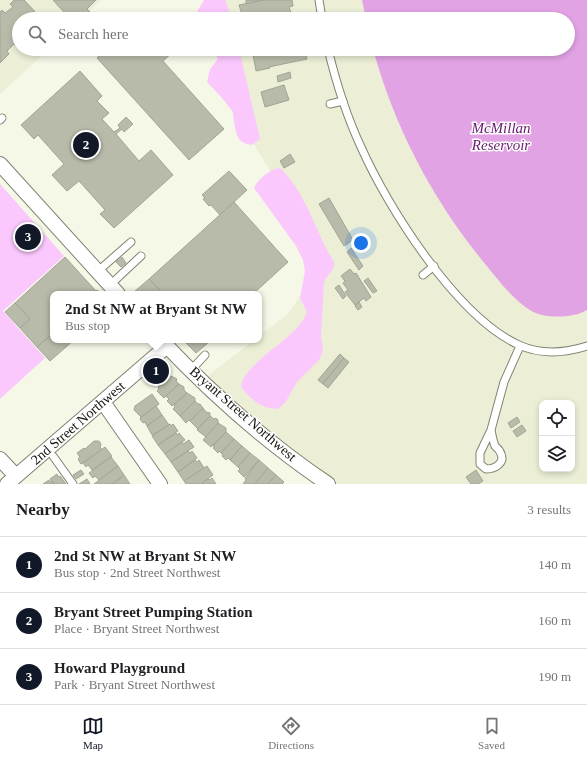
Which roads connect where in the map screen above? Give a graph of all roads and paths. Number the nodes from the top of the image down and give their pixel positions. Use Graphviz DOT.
graph roads {
  1 [pos="319,0"];
  2 [pos="321,12"];
  3 [pos="330,56"];
  4 [pos="343,101"];
  5 [pos="330,104"];
  6 [pos="0,164"];
  7 [pos="131,242"];
  8 [pos="141,256"];
  9 [pos="434,266"];
  10 [pos="97,272"];
  11 [pos="423,275"];
  12 [pos="114,290"];
  13 [pos="498,333"];
  14 [pos="494,340"];
  15 [pos="164,343"];
  16 [pos="520,346"];
  17 [pos="587,346"];
  18 [pos="205,356"];
  19 [pos="191,370"];
  20 [pos="103,402"];
  21 [pos="491,430"];
  22 [pos="53,456"];
  23 [pos="0,459"];
  24 [pos="11,480"];
  25 [pos="72,484"];
  26 [pos="160,484"];
  27 [pos="328,484"];
  1 -- 2 [label="lane"];
  3 -- 4 [label="lane"];
  4 -- 5 [label="lane"];
  4 -- 9 [label="lane"];
  6 -- 10 [label="street"];
  7 -- 10 [label="lane"];
  8 -- 12 [label="lane"];
  9 -- 11 [label="lane"];
  9 -- 13 [label="lane"];
  10 -- 12 [label="street"];
  13 -- 14 [label="lane"];
  13 -- 16 [label="lane"];
  15 -- 19 [label="street, Bryant Street Northwest"];
  15 -- 20 [label="street, 2nd Street Northwest"];
  16 -- 17 [label="lane"];
  16 -- 21 [label="lane"];
  18 -- 19 [label="lane"];
  19 -- 27 [label="street, Bryant Street Northwest"];
  20 -- 24 [label="street, 2nd Street Northwest"];
  20 -- 26 [label="street"];
  21 -- 21 [label="lane"];
  22 -- 25 [label="lane"];
  23 -- 24 [label="street"];
}
